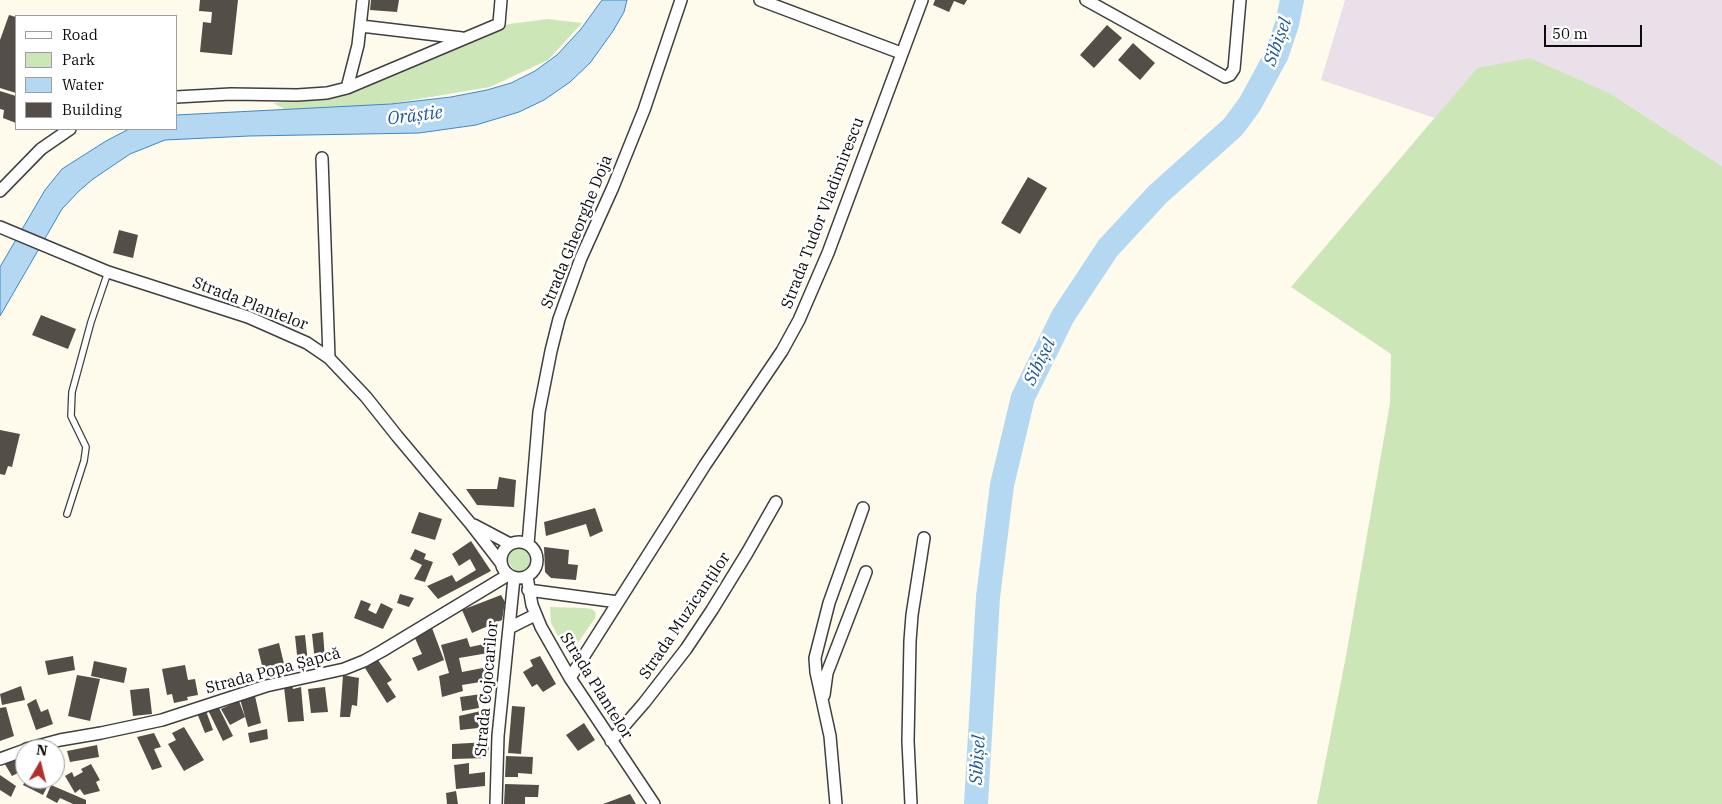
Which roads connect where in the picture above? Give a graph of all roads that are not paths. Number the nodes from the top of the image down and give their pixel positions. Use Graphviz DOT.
graph roads {
  1 [pos="364,0"];
  2 [pos="502,0"];
  3 [pos="681,0"];
  4 [pos="760,0"];
  5 [pos="922,0"];
  6 [pos="1086,0"];
  7 [pos="1240,0"];
  8 [pos="361,26"];
  9 [pos="464,39"];
  10 [pos="901,53"];
  11 [pos="347,88"];
  12 [pos="178,97"];
  13 [pos="69,130"];
  14 [pos="322,158"];
  15 [pos="0,192"];
  16 [pos="5,229"];
  17 [pos="108,272"];
  18 [pos="328,358"];
  19 [pos="776,502"];
  20 [pos="863,508"];
  21 [pos="67,514"];
  22 [pos="470,523"];
  23 [pos="924,538"];
  24 [pos="510,544"];
  25 [pos="528,544"];
  26 [pos="501,563"];
  27 [pos="866,572"];
  28 [pos="511,576"];
  29 [pos="527,578"];
  30 [pos="528,590"];
  31 [pos="618,602"];
  32 [pos="535,615"];
  33 [pos="509,628"];
  34 [pos="570,678"];
  35 [pos="823,703"];
  36 [pos="65,739"];
  37 [pos="611,741"];
  38 [pos="15,753"];
  39 [pos="0,759"];
  40 [pos="496,804"];
  41 [pos="654,804"];
  42 [pos="836,804"];
  43 [pos="911,804"];
  1 -- 8 [label="street"];
  2 -- 9 [label="street"];
  3 -- 25 [label="street, Strada Gheorghe Doja"];
  4 -- 10 [label="street"];
  5 -- 10 [label="street, Strada Tudor Vladimirescu"];
  6 -- 7 [label="street"];
  8 -- 9 [label="street"];
  8 -- 11 [label="street"];
  9 -- 11 [label="street"];
  10 -- 31 [label="street, Strada Tudor Vladimirescu"];
  11 -- 12 [label="street"];
  13 -- 15 [label="street"];
  14 -- 18 [label="street"];
  16 -- 17 [label="street, Strada Plantelor"];
  17 -- 18 [label="street, Strada Plantelor"];
  17 -- 21 [label="lane"];
  18 -- 22 [label="street, Strada Plantelor"];
  19 -- 37 [label="street, Strada Muzicanților"];
  20 -- 35 [label="street"];
  22 -- 24 [label="street, Strada Plantelor"];
  22 -- 26 [label="street, Strada Plantelor"];
  23 -- 43 [label="street"];
  24 -- 25 [label="street"];
  24 -- 26 [label="street"];
  25 -- 29 [label="street"];
  26 -- 28 [label="street"];
  27 -- 35 [label="street"];
  28 -- 29 [label="street"];
  28 -- 33 [label="street, Strada Cojocarilor"];
  28 -- 36 [label="street, Strada Popa Șapcă"];
  29 -- 30 [label="street, Strada Plantelor"];
  30 -- 31 [label="street"];
  30 -- 32 [label="street, Strada Plantelor"];
  31 -- 34 [label="street, Strada Tudor Vladimirescu"];
  32 -- 33 [label="street"];
  32 -- 34 [label="street, Strada Plantelor"];
  33 -- 40 [label="street, Strada Cojocarilor"];
  34 -- 37 [label="street, Strada Plantelor"];
  35 -- 42 [label="street"];
  37 -- 41 [label="street, Strada Plantelor"];
  38 -- 39 [label="street, Strada Popa Șapcă"];
}
